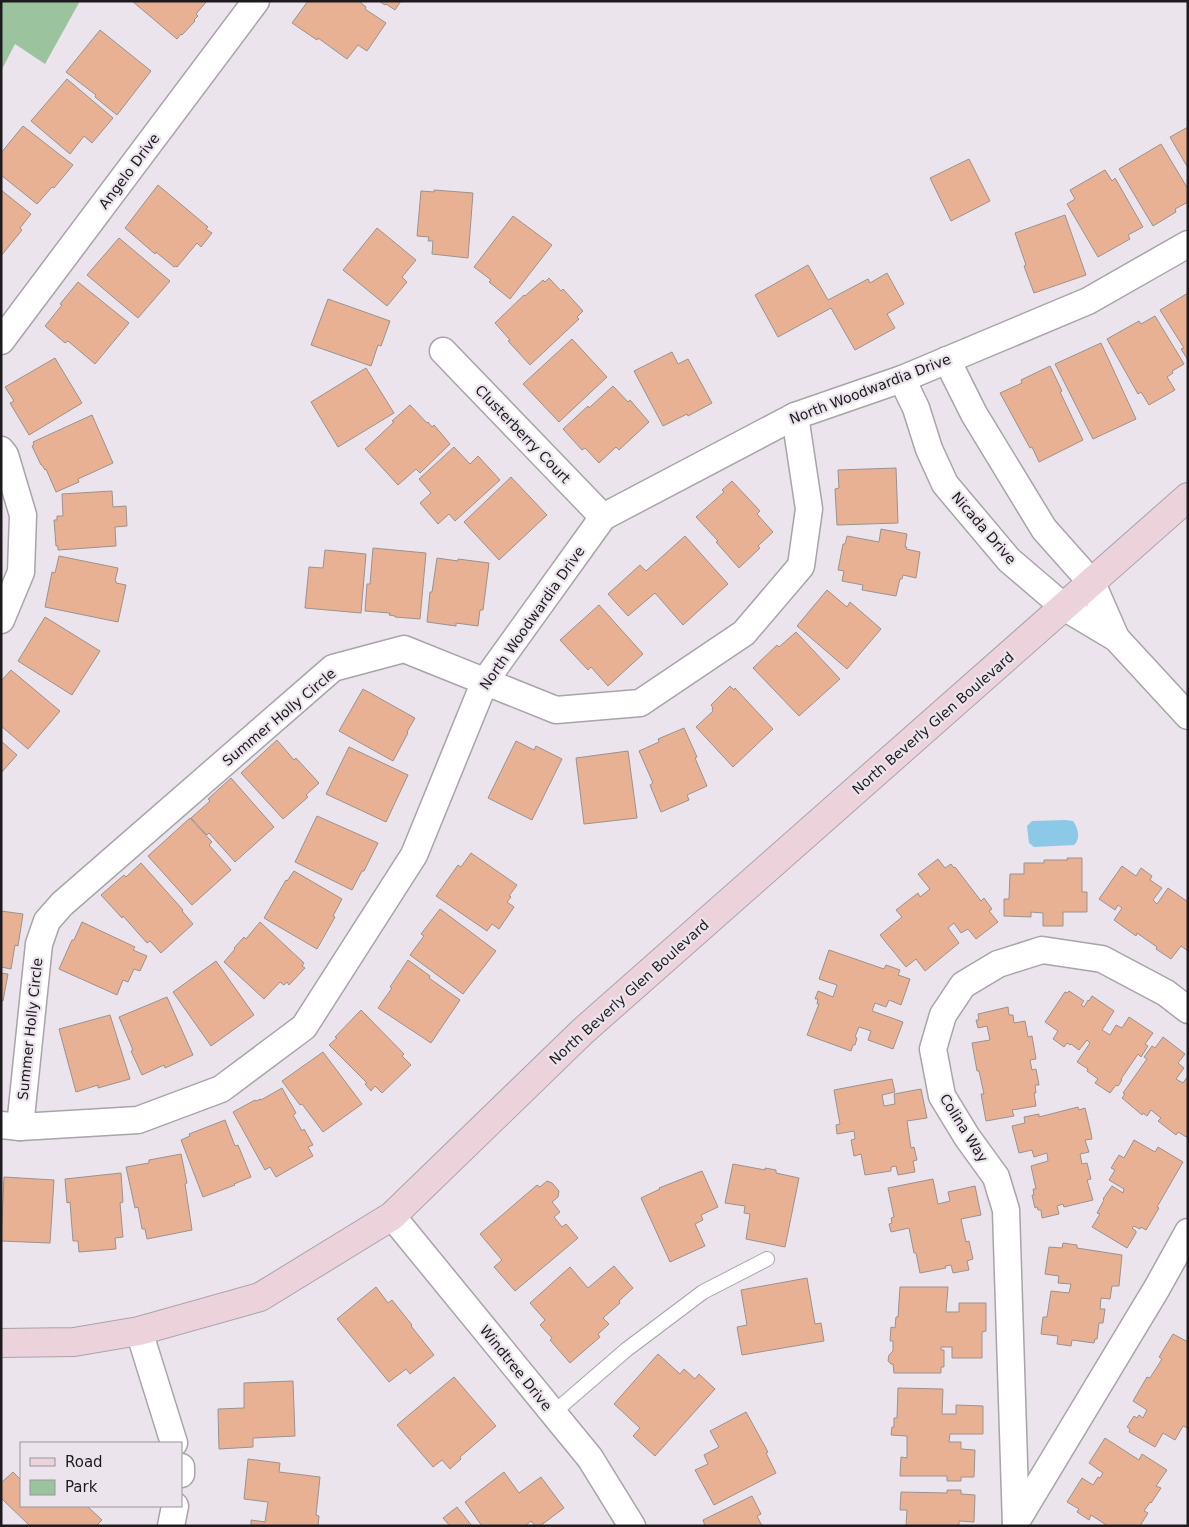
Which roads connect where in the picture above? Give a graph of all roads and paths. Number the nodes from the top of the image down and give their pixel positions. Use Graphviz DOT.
graph roads {
  1 [pos="256,1"];
  2 [pos="1188,244"];
  3 [pos="1,342"];
  4 [pos="443,351"];
  5 [pos="947,360"];
  6 [pos="902,379"];
  7 [pos="795,416"];
  8 [pos="1,450"];
  9 [pos="1188,497"];
  10 [pos="603,517"];
  11 [pos="1092,583"];
  12 [pos="1064,607"];
  13 [pos="1,620"];
  14 [pos="1116,638"];
  15 [pos="485,681"];
  16 [pos="1188,716"];
  17 [pos="1188,1010"];
  18 [pos="11,1126"];
  19 [pos="392,1216"];
  20 [pos="1188,1232"];
  21 [pos="766,1259"];
  22 [pos="140,1331"];
  23 [pos="1,1343"];
  24 [pos="553,1413"];
  25 [pos="174,1442"];
  26 [pos="175,1507"];
  27 [pos="1016,1524"];
  28 [pos="171,1526"];
  29 [pos="632,1526"];
  1 -- 3 [label="street, Angelo Drive"];
  2 -- 5 [label="street, North Woodwardia Drive"];
  4 -- 10 [label="street, Clusterberry Court"];
  5 -- 6 [label="street, North Woodwardia Drive"];
  5 -- 11 [label="street, Nicada Drive"];
  6 -- 7 [label="street, North Woodwardia Drive"];
  6 -- 12 [label="street, Nicada Drive"];
  7 -- 10 [label="street, North Woodwardia Drive"];
  7 -- 15 [label="street, Summer Holly Circle"];
  8 -- 13 [label="street"];
  9 -- 11 [label="main road, North Beverly Glen Boulevard"];
  10 -- 15 [label="street, North Woodwardia Drive"];
  11 -- 12 [label="main road, North Beverly Glen Boulevard"];
  11 -- 14 [label="street, Nicada Drive"];
  12 -- 14 [label="street, Nicada Drive"];
  12 -- 19 [label="main road, North Beverly Glen Boulevard"];
  14 -- 16 [label="street, Nicada Drive"];
  15 -- 18 [label="street, North Woodwardia Drive"];
  15 -- 18 [label="street, Summer Holly Circle"];
  17 -- 27 [label="street, Colina Way"];
  19 -- 22 [label="main road, North Beverly Glen Boulevard"];
  19 -- 24 [label="street, Windtree Drive"];
  20 -- 27 [label="street, Colina Way"];
  21 -- 24 [label="lane"];
  22 -- 23 [label="main road, North Beverly Glen Boulevard"];
  22 -- 25 [label="street"];
  24 -- 29 [label="street, Windtree Drive"];
  26 -- 28 [label="street"];
}
